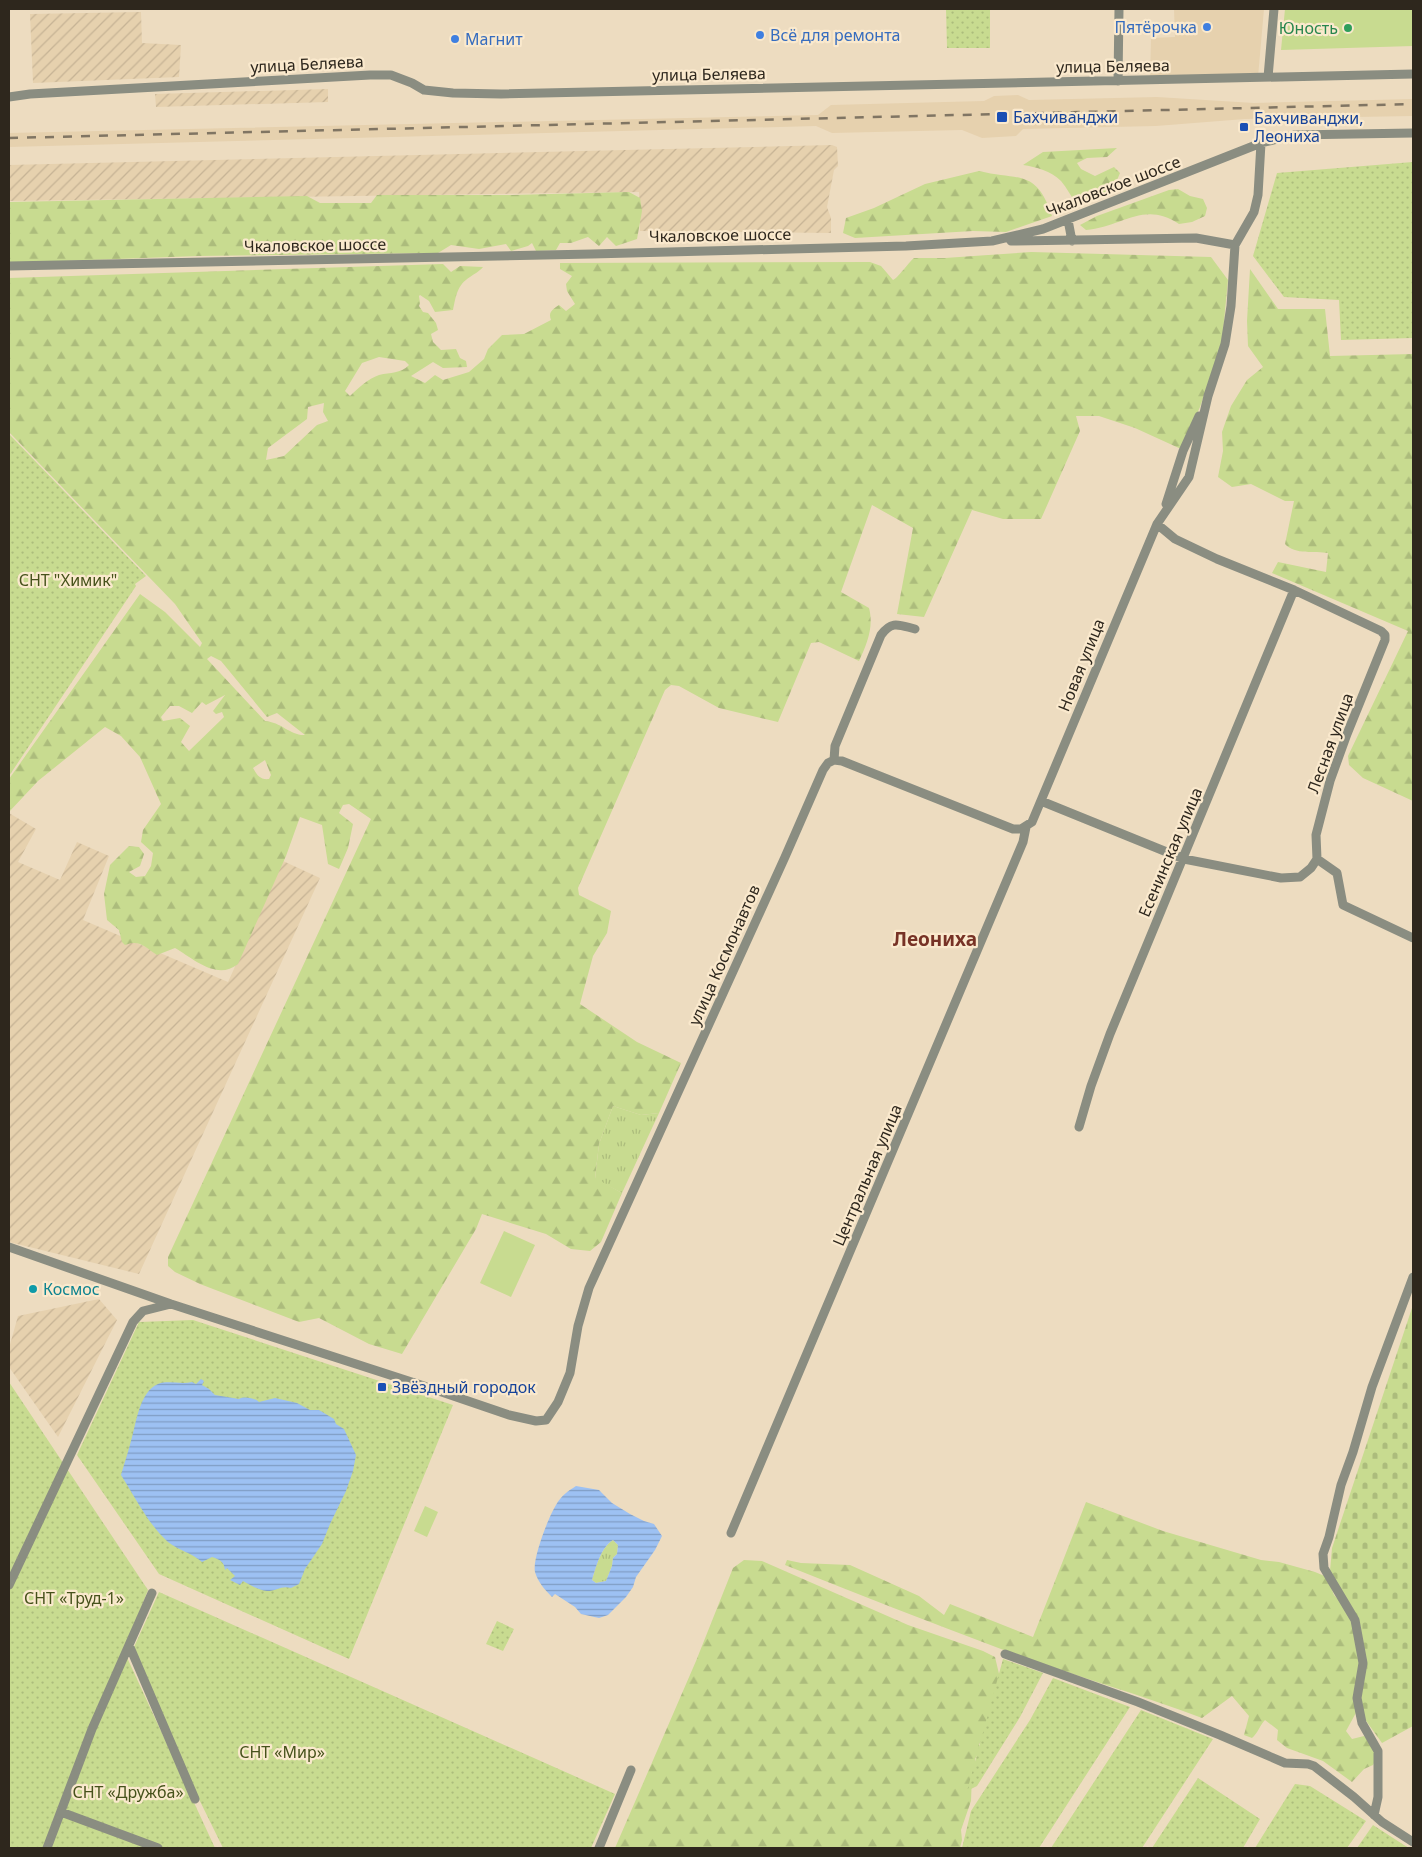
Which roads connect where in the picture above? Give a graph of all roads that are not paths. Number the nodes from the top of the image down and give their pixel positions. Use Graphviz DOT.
graph roads {
  1 [pos="1119,9"];
  2 [pos="1274,9"];
  3 [pos="1413,74"];
  4 [pos="1268,77"];
  5 [pos="1118,81"];
  6 [pos="9,97"];
  7 [pos="1413,133"];
  8 [pos="1261,144"];
  9 [pos="1068,220"];
  10 [pos="992,241"];
  11 [pos="1072,241"];
  12 [pos="1235,245"];
  13 [pos="9,266"];
  14 [pos="1157,524"];
  15 [pos="1294,590"];
  16 [pos="915,629"];
  17 [pos="834,760"];
  18 [pos="1041,801"];
  19 [pos="1026,827"];
  20 [pos="1317,858"];
  21 [pos="1184,859"];
  22 [pos="1413,938"];
  23 [pos="1078,1127"];
  24 [pos="9,1247"];
  25 [pos="1413,1277"];
  26 [pos="171,1304"];
  27 [pos="731,1533"];
  28 [pos="9,1585"];
  29 [pos="152,1593"];
  30 [pos="129,1645"];
  31 [pos="1005,1654"];
  32 [pos="631,1770"];
  33 [pos="196,1799"];
  34 [pos="61,1812"];
  35 [pos="1374,1815"];
  36 [pos="1413,1842"];
  37 [pos="47,1848"];
  38 [pos="158,1848"];
  39 [pos="599,1848"];
  1 -- 5 [label="street"];
  2 -- 4 [label="street"];
  3 -- 4 [label="street, улица Беляева"];
  4 -- 5 [label="street, улица Беляева"];
  5 -- 6 [label="street, улица Беляева"];
  7 -- 8 [label="street, Чкаловское шоссе"];
  8 -- 9 [label="street, Чкаловское шоссе"];
  8 -- 12 [label="street"];
  9 -- 10 [label="street, Чкаловское шоссе"];
  9 -- 11 [label="street"];
  10 -- 11 [label="street"];
  10 -- 13 [label="street, Чкаловское шоссе"];
  11 -- 12 [label="street"];
  12 -- 14 [label="street, Новая улица"];
  14 -- 15 [label="street"];
  14 -- 18 [label="street, Новая улица"];
  15 -- 20 [label="street, Лесная улица"];
  15 -- 21 [label="street, Есенинская улица"];
  16 -- 17 [label="street, улица Космонавтов"];
  17 -- 19 [label="street"];
  17 -- 26 [label="street, улица Космонавтов"];
  18 -- 19 [label="street, Новая улица"];
  18 -- 21 [label="street"];
  19 -- 27 [label="street, Центральная улица"];
  20 -- 21 [label="street"];
  20 -- 22 [label="street"];
  21 -- 23 [label="street, Есенинская улица"];
  24 -- 26 [label="street, улица Космонавтов"];
  25 -- 35 [label="street"];
  26 -- 28 [label="street"];
  29 -- 30 [label="street"];
  30 -- 33 [label="street"];
  30 -- 34 [label="street"];
  31 -- 35 [label="street"];
  32 -- 39 [label="street"];
  34 -- 37 [label="street"];
  34 -- 38 [label="street"];
  35 -- 36 [label="street"];
}
